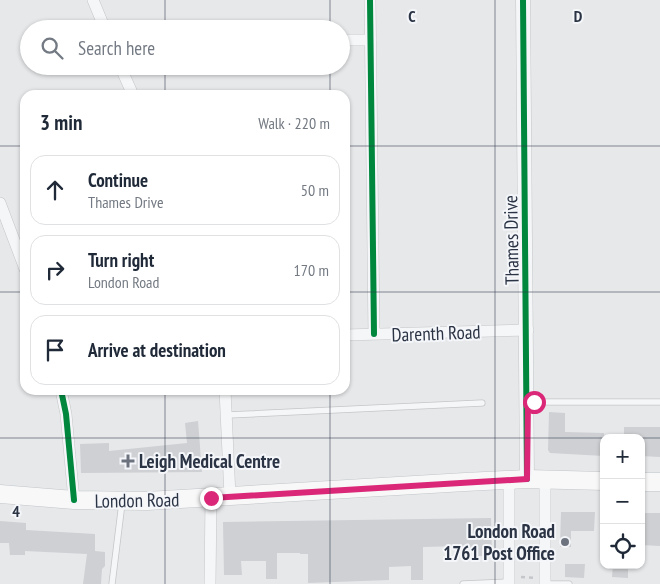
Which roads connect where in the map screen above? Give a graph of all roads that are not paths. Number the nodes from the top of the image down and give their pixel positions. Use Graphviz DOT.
graph roads {
  1 [pos="93,0"];
  2 [pos="370,0"];
  3 [pos="523,0"];
  4 [pos="101,20"];
  5 [pos="350,40"];
  6 [pos="371,40"];
  7 [pos="124,75"];
  8 [pos="130,90"];
  9 [pos="0,203"];
  10 [pos="20,256"];
  11 [pos="528,330"];
  12 [pos="374,334"];
  13 [pos="350,335"];
  14 [pos="62,395"];
  15 [pos="226,395"];
  16 [pos="528,402"];
  17 [pos="660,402"];
  18 [pos="482,404"];
  19 [pos="228,415"];
  20 [pos="527,479"];
  21 [pos="509,480"];
  22 [pos="546,480"];
  23 [pos="600,481"];
  24 [pos="645,482"];
  25 [pos="660,482"];
  26 [pos="0,494"];
  27 [pos="230,496"];
  28 [pos="211,498"];
  29 [pos="74,500"];
  30 [pos="122,501"];
  31 [pos="509,581"];
  32 [pos="545,582"];
  33 [pos="112,584"];
  34 [pos="210,584"];
  35 [pos="463,584"];
  36 [pos="569,584"];
  1 -- 4 [label="street"];
  2 -- 6 [label="street"];
  3 -- 11 [label="street, Thames Drive"];
  5 -- 6 [label="street"];
  6 -- 12 [label="street"];
  7 -- 8 [label="street"];
  9 -- 10 [label="street"];
  11 -- 12 [label="street, Darenth Road"];
  11 -- 16 [label="street, Thames Drive"];
  12 -- 13 [label="street, Darenth Road"];
  14 -- 29 [label="street"];
  15 -- 19 [label="street"];
  16 -- 17 [label="lane"];
  16 -- 20 [label="street, Thames Drive"];
  18 -- 19 [label="lane"];
  19 -- 27 [label="street"];
  20 -- 21 [label="main road, London Road"];
  20 -- 22 [label="main road, London Road"];
  21 -- 27 [label="main road, London Road"];
  21 -- 31 [label="street"];
  22 -- 23 [label="main road, London Road"];
  22 -- 32 [label="street"];
  24 -- 25 [label="main road"];
  26 -- 29 [label="main road, London Road"];
  27 -- 28 [label="main road, London Road"];
  28 -- 30 [label="main road, London Road"];
  28 -- 34 [label="street"];
  29 -- 30 [label="main road, London Road"];
  30 -- 33 [label="lane"];
  31 -- 35 [label="lane"];
  32 -- 36 [label="lane"];
}
